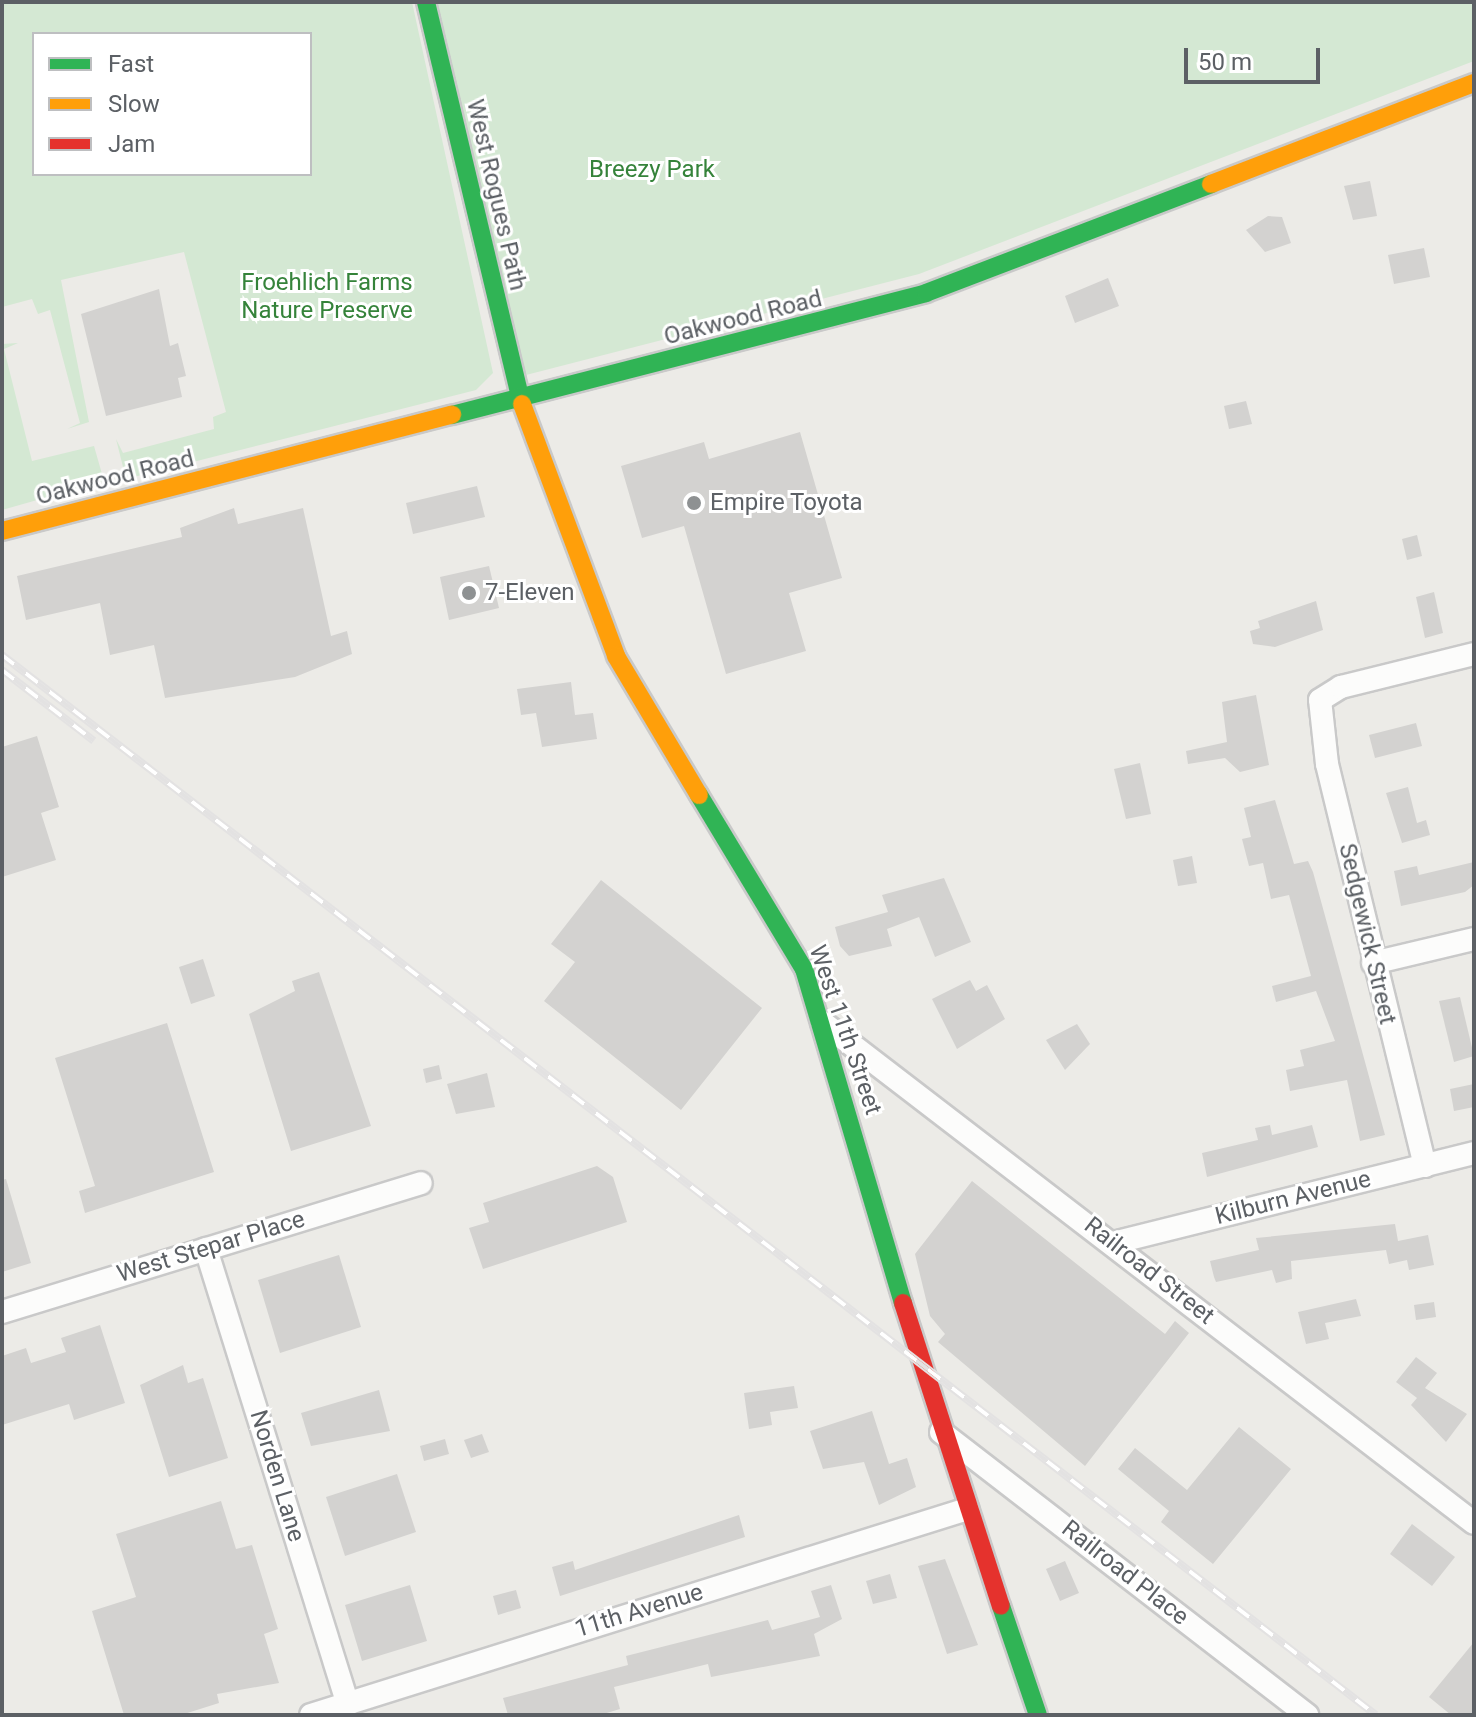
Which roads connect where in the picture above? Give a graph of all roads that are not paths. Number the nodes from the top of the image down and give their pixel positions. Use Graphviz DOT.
graph roads {
  1 [pos="426,2"];
  2 [pos="1474,83"];
  3 [pos="520,398"];
  4 [pos="2,531"];
  5 [pos="1474,654"];
  6 [pos="1474,939"];
  7 [pos="1373,963"];
  8 [pos="822,1022"];
  9 [pos="1474,1153"];
  10 [pos="1425,1166"];
  11 [pos="421,1183"];
  12 [pos="1113,1243"];
  13 [pos="206,1249"];
  14 [pos="2,1312"];
  15 [pos="941,1432"];
  16 [pos="967,1509"];
  17 [pos="1474,1523"];
  18 [pos="348,1704"];
  19 [pos="311,1715"];
  20 [pos="1038,1715"];
  21 [pos="1307,1715"];
  1 -- 3 [label="street, West Rogues Path"];
  2 -- 3 [label="street, Oakwood Road"];
  3 -- 4 [label="street, Oakwood Road"];
  3 -- 8 [label="street, West 11th Street"];
  5 -- 7 [label="street, Sedgewick Street"];
  6 -- 7 [label="street"];
  7 -- 10 [label="street, Sedgewick Street"];
  8 -- 12 [label="street, Railroad Street"];
  8 -- 15 [label="street, West 11th Street"];
  9 -- 10 [label="street, Kilburn Avenue"];
  10 -- 12 [label="street, Kilburn Avenue"];
  11 -- 13 [label="street, West Stepar Place"];
  12 -- 17 [label="street, Railroad Street"];
  13 -- 14 [label="street, West Stepar Place"];
  13 -- 18 [label="street, Norden Lane"];
  15 -- 16 [label="street, West 11th Street"];
  15 -- 21 [label="street, Railroad Place"];
  16 -- 18 [label="street, 11th Avenue"];
  16 -- 20 [label="street, West 11th Street"];
  18 -- 19 [label="street, 11th Avenue"];
}
